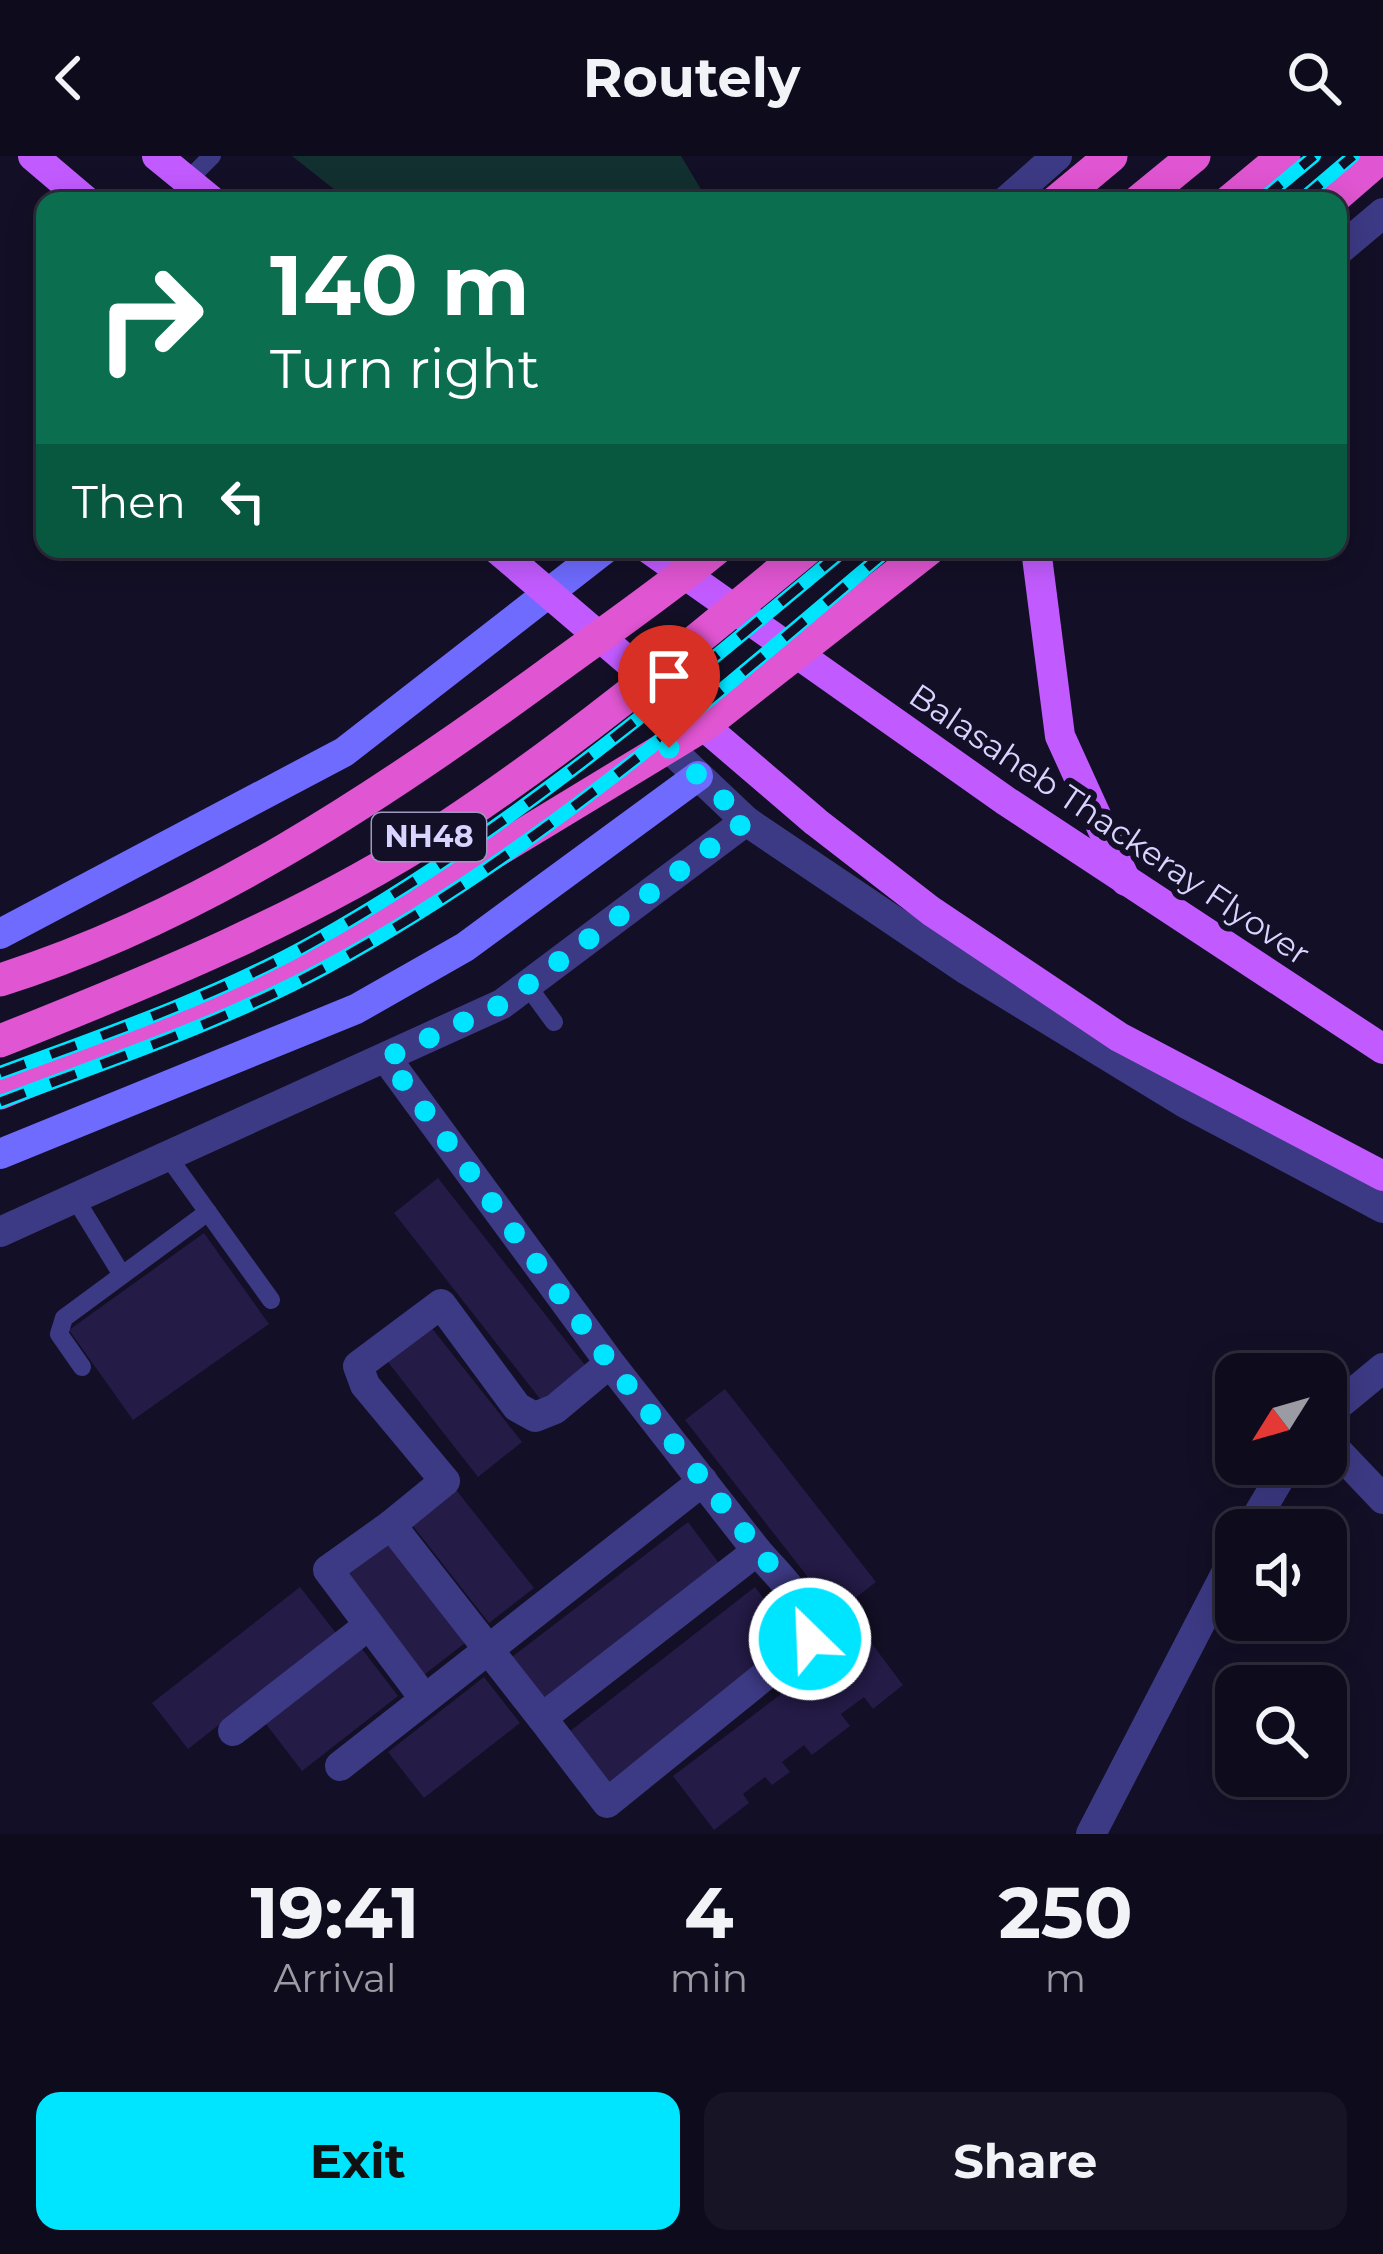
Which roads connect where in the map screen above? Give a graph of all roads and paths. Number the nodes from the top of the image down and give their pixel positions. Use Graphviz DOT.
graph roads {
  1 [pos="33,156"];
  2 [pos="157,156"];
  3 [pos="212,156"];
  4 [pos="1057,156"];
  5 [pos="1112,156"];
  6 [pos="1194,156"];
  7 [pos="1284,156"];
  8 [pos="1382,156"];
  9 [pos="187,181"];
  10 [pos="75,192"];
  11 [pos="201,192"];
  12 [pos="1016,192"];
  13 [pos="1068,192"];
  14 [pos="1150,192"];
  15 [pos="1241,192"];
  16 [pos="1340,192"];
  17 [pos="1376,229"];
  18 [pos="1347,245"];
  19 [pos="508,558"];
  20 [pos="594,558"];
  21 [pos="662,558"];
  22 [pos="704,558"];
  23 [pos="796,558"];
  24 [pos="918,558"];
  25 [pos="1037,558"];
  26 [pos="550,594"];
  27 [pos="800,653"];
  28 [pos="706,723"];
  29 [pos="669,748"];
  30 [pos="698,776"];
  31 [pos="746,821"];
  32 [pos="1126,881"];
  33 [pos="0,934"];
  34 [pos="0,980"];
  35 [pos="527,985"];
  36 [pos="554,1022"];
  37 [pos="0,1041"];
  38 [pos="1383,1049"];
  39 [pos="386,1058"];
  40 [pos="0,1093"];
  41 [pos="0,1154"];
  42 [pos="169,1158"];
  43 [pos="1368,1178"];
  44 [pos="76,1200"];
  45 [pos="1383,1208"];
  46 [pos="208,1212"];
  47 [pos="0,1232"];
  48 [pos="122,1275"];
  49 [pos="271,1300"];
  50 [pos="610,1363"];
  51 [pos="82,1367"];
  52 [pos="1383,1368"];
  53 [pos="1347,1398"];
  54 [pos="1347,1461"];
  55 [pos="703,1481"];
  56 [pos="1383,1499"];
  57 [pos="391,1525"];
  58 [pos="757,1551"];
  59 [pos="1215,1595"];
  60 [pos="369,1625"];
  61 [pos="487,1648"];
  62 [pos="424,1699"];
  63 [pos="542,1718"];
  64 [pos="233,1731"];
  65 [pos="340,1766"];
  66 [pos="1091,1834"];
  1 -- 10 [label="main road"];
  2 -- 9 [label="main road"];
  3 -- 9 [label="lane"];
  4 -- 12 [label="street"];
  5 -- 13 [label="highway"];
  6 -- 14 [label="highway"];
  7 -- 15 [label="highway"];
  8 -- 16 [label="highway"];
  9 -- 11 [label="main road"];
  17 -- 18 [label="street"];
  19 -- 26 [label="main road"];
  20 -- 26 [label="main road"];
  21 -- 27 [label="main road, Balasaheb Thackeray Flyover"];
  22 -- 34 [label="highway, NH48, bridge"];
  23 -- 37 [label="highway, NH48, bridge"];
  24 -- 27 [label="highway"];
  25 -- 32 [label="main road"];
  26 -- 28 [label="main road"];
  26 -- 33 [label="main road"];
  27 -- 28 [label="highway"];
  27 -- 32 [label="main road, Balasaheb Thackeray Flyover"];
  28 -- 29 [label="highway"];
  28 -- 43 [label="main road"];
  29 -- 30 [label="street"];
  29 -- 40 [label="highway"];
  30 -- 31 [label="street"];
  30 -- 41 [label="main road"];
  31 -- 35 [label="street"];
  31 -- 43 [label="street"];
  32 -- 38 [label="main road, Balasaheb Thackeray Flyover"];
  35 -- 36 [label="lane"];
  35 -- 39 [label="street"];
  39 -- 42 [label="street"];
  39 -- 50 [label="street"];
  42 -- 44 [label="street"];
  42 -- 46 [label="lane"];
  43 -- 45 [label="street"];
  44 -- 47 [label="street"];
  44 -- 48 [label="lane"];
  46 -- 48 [label="lane"];
  46 -- 49 [label="lane"];
  48 -- 51 [label="lane"];
  50 -- 55 [label="street"];
  50 -- 57 [label="street"];
  52 -- 53 [label="street"];
  54 -- 56 [label="street"];
  55 -- 58 [label="street"];
  55 -- 61 [label="street"];
  57 -- 60 [label="street"];
  57 -- 61 [label="street"];
  58 -- 63 [label="street"];
  58 -- 63 [label="street"];
  59 -- 66 [label="street"];
  60 -- 62 [label="street"];
  60 -- 64 [label="street"];
  61 -- 62 [label="street"];
  61 -- 63 [label="street"];
  62 -- 65 [label="street"];
}
